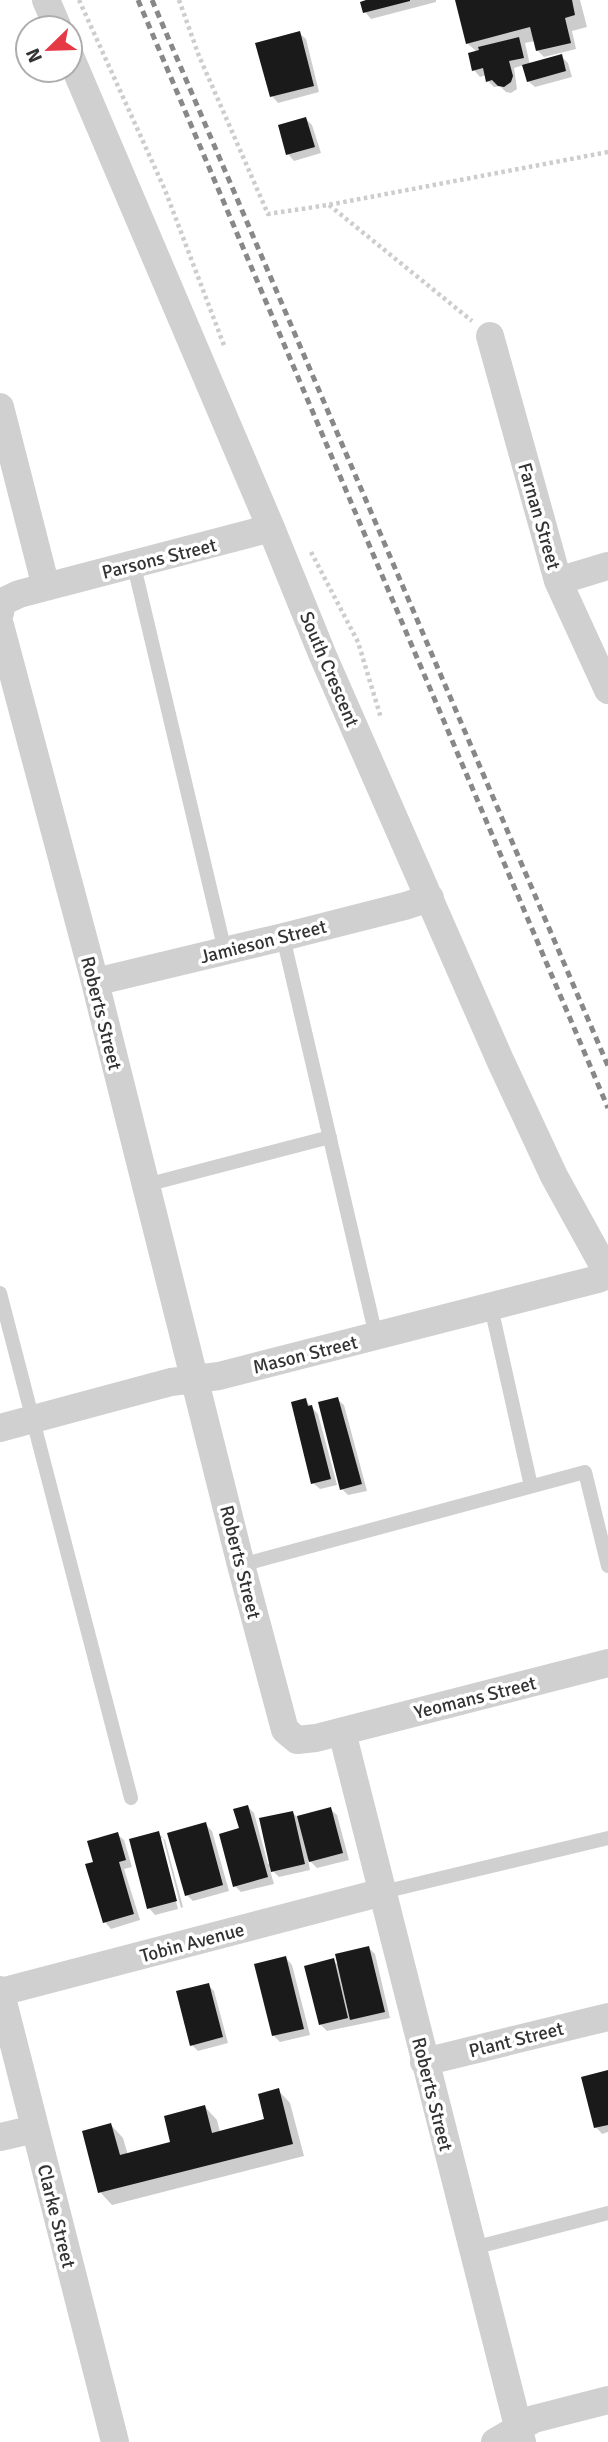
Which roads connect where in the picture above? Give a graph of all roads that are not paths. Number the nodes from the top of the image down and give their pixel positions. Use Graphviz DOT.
graph roads {
  1 [pos="82,84"];
  2 [pos="490,336"];
  3 [pos="0,407"];
  4 [pos="10,483"];
  5 [pos="271,528"];
  6 [pos="134,565"];
  7 [pos="608,566"];
  8 [pos="558,581"];
  9 [pos="46,587"];
  10 [pos="1,610"];
  11 [pos="608,690"];
  12 [pos="429,898"];
  13 [pos="283,937"];
  14 [pos="225,951"];
  15 [pos="95,982"];
  16 [pos="330,1138"];
  17 [pos="146,1185"];
  18 [pos="608,1274"];
  19 [pos="0,1293"];
  20 [pos="491,1307"];
  21 [pos="376,1336"];
  22 [pos="196,1378"];
  23 [pos="33,1419"];
  24 [pos="0,1428"];
  25 [pos="531,1486"];
  26 [pos="241,1565"];
  27 [pos="608,1566"];
  28 [pos="608,1663"];
  29 [pos="342,1732"];
  30 [pos="131,1798"];
  31 [pos="608,1838"];
  32 [pos="383,1892"];
  33 [pos="0,1991"];
  34 [pos="608,2017"];
  35 [pos="425,2062"];
  36 [pos="35,2129"];
  37 [pos="0,2137"];
  38 [pos="608,2213"];
  39 [pos="473,2248"];
  40 [pos="608,2400"];
  41 [pos="512,2438"];
  42 [pos="115,2442"];
  1 -- 5 [label="street, South Crescent"];
  2 -- 8 [label="street, Farnan Street"];
  3 -- 4 [label="street"];
  4 -- 9 [label="street"];
  5 -- 6 [label="street, Parsons Street"];
  5 -- 12 [label="street, South Crescent"];
  6 -- 9 [label="street, Parsons Street"];
  6 -- 14 [label="lane"];
  7 -- 8 [label="street"];
  8 -- 11 [label="street, Farnan Street"];
  9 -- 10 [label="street, Roberts Street"];
  10 -- 15 [label="street, Roberts Street"];
  12 -- 13 [label="street, Jamieson Street"];
  12 -- 18 [label="street, South Crescent"];
  13 -- 14 [label="street, Jamieson Street"];
  13 -- 16 [label="lane"];
  14 -- 15 [label="street, Jamieson Street"];
  15 -- 17 [label="street, Roberts Street"];
  16 -- 17 [label="lane"];
  16 -- 21 [label="lane"];
  17 -- 22 [label="street, Roberts Street"];
  18 -- 20 [label="street, Mason Street"];
  19 -- 23 [label="lane"];
  20 -- 21 [label="street, Mason Street"];
  20 -- 25 [label="lane"];
  21 -- 22 [label="street, Mason Street"];
  22 -- 23 [label="street, Mason Street"];
  22 -- 26 [label="street, Roberts Street"];
  23 -- 24 [label="street, Mason Street"];
  23 -- 30 [label="lane"];
  25 -- 26 [label="lane"];
  25 -- 27 [label="lane"];
  26 -- 29 [label="street, Roberts Street"];
  28 -- 29 [label="street, Yeomans Street"];
  29 -- 32 [label="street, Roberts Street"];
  31 -- 32 [label="lane"];
  32 -- 33 [label="street, Tobin Avenue"];
  32 -- 35 [label="street, Roberts Street"];
  33 -- 36 [label="street, Clarke Street"];
  34 -- 35 [label="street, Plant Street"];
  35 -- 39 [label="street, Roberts Street"];
  36 -- 37 [label="street"];
  36 -- 42 [label="street, Clarke Street"];
  38 -- 39 [label="lane"];
  39 -- 41 [label="street, Roberts Street"];
  40 -- 41 [label="street"];
}
